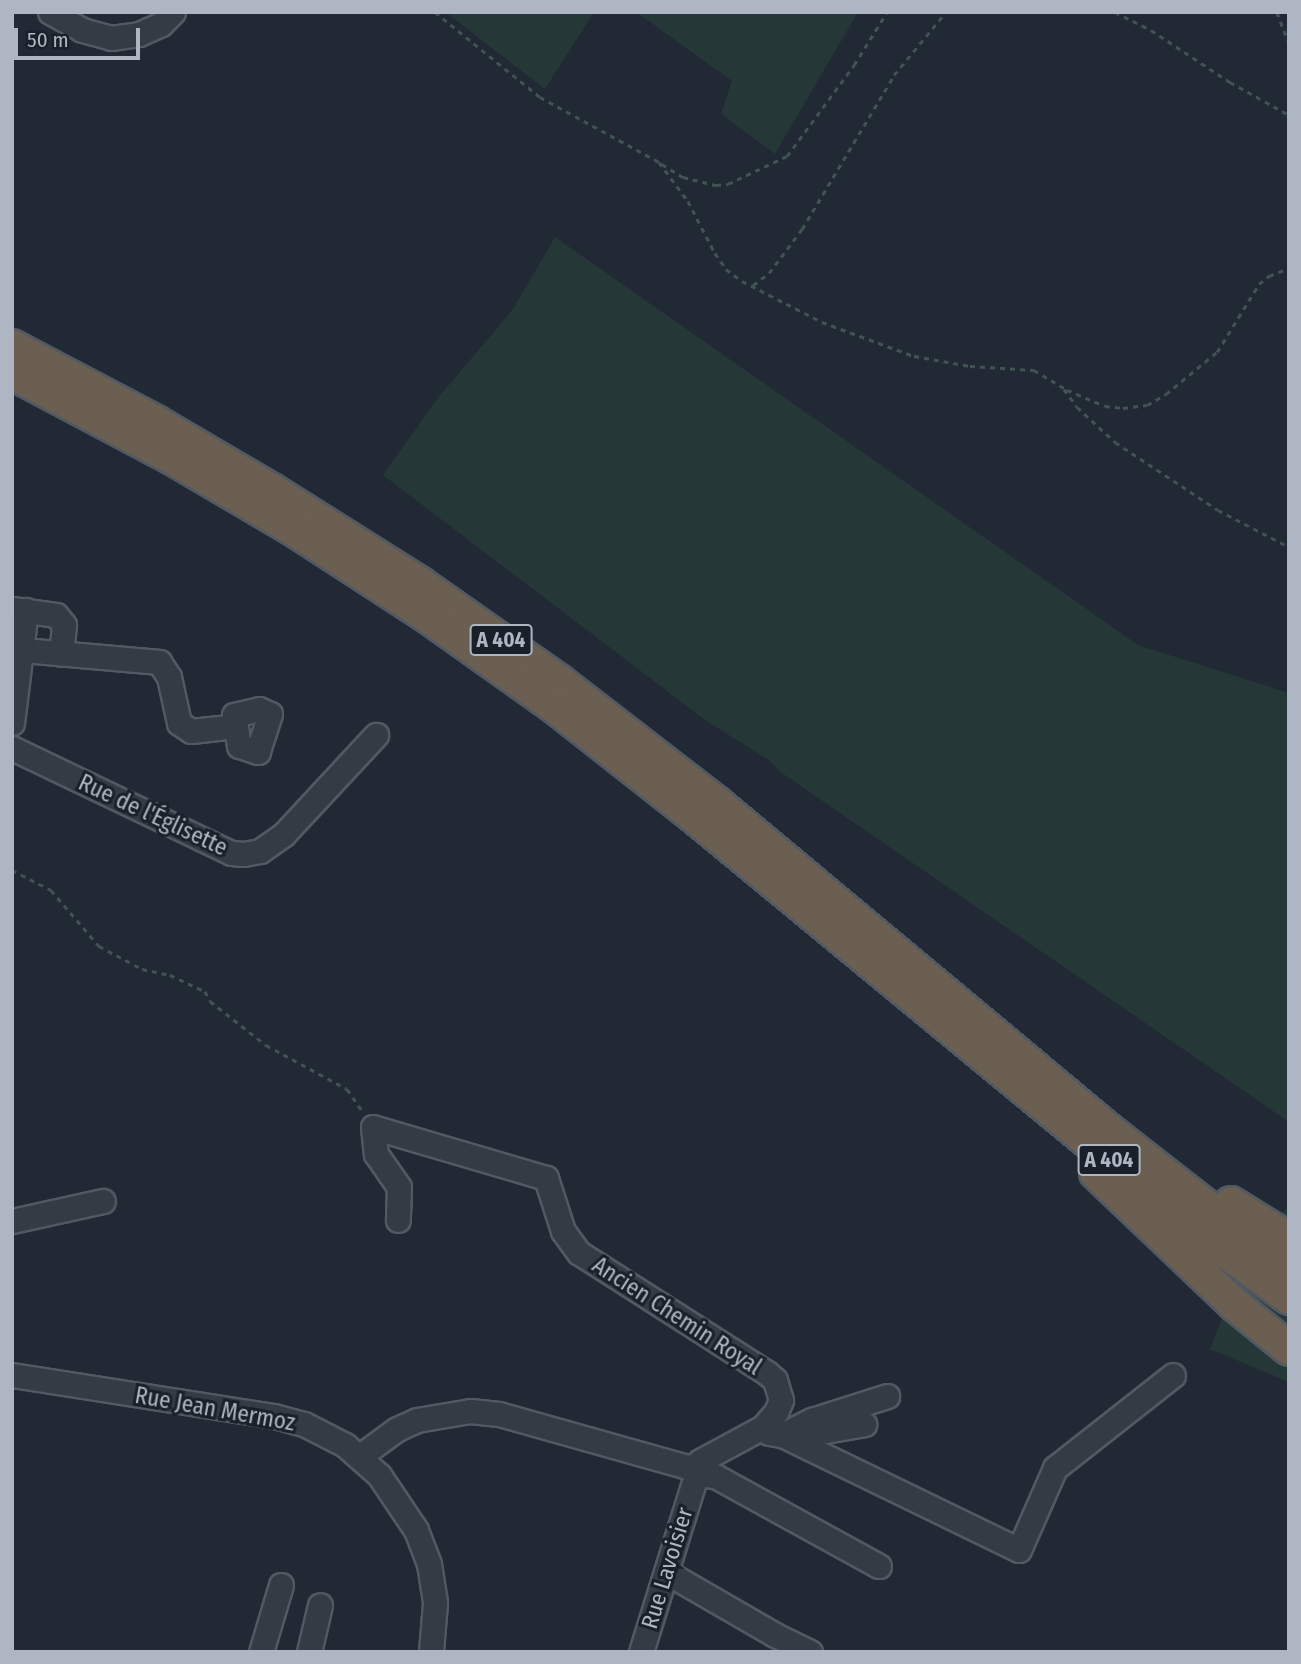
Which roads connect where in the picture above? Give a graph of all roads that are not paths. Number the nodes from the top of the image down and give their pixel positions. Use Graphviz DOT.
graph roads {
  1 [pos="50,12"];
  2 [pos="173,12"];
  3 [pos="12,346"];
  4 [pos="12,373"];
  5 [pos="19,609"];
  6 [pos="23,650"];
  7 [pos="61,654"];
  8 [pos="12,723"];
  9 [pos="236,726"];
  10 [pos="376,735"];
  11 [pos="12,748"];
  12 [pos="941,1005"];
  13 [pos="103,1201"];
  14 [pos="14,1214"];
  15 [pos="398,1220"];
  16 [pos="1289,1239"];
  17 [pos="1289,1271"];
  18 [pos="1289,1298"];
  19 [pos="1289,1349"];
  20 [pos="12,1375"];
  21 [pos="1173,1375"];
  22 [pos="887,1396"];
  23 [pos="864,1424"];
  24 [pos="782,1429"];
  25 [pos="360,1456"];
  26 [pos="697,1475"];
  27 [pos="820,1551"];
  28 [pos="879,1566"];
  29 [pos="666,1572"];
  30 [pos="281,1585"];
  31 [pos="320,1605"];
  32 [pos="261,1652"];
  33 [pos="309,1652"];
  34 [pos="431,1652"];
  35 [pos="641,1652"];
  36 [pos="810,1652"];
  1 -- 2 [label="street"];
  3 -- 12 [label="highway, A 404"];
  4 -- 12 [label="highway, A 404"];
  5 -- 6 [label="street"];
  5 -- 7 [label="street"];
  6 -- 7 [label="street"];
  6 -- 8 [label="street"];
  7 -- 9 [label="street"];
  10 -- 11 [label="street, Rue de l'Églisette"];
  12 -- 16 [label="highway"];
  12 -- 17 [label="highway, A 404"];
  12 -- 18 [label="highway, A 404"];
  12 -- 19 [label="highway"];
  13 -- 14 [label="street"];
  15 -- 24 [label="street, Ancien Chemin Royal"];
  20 -- 25 [label="street, Rue Jean Mermoz"];
  21 -- 24 [label="street"];
  22 -- 24 [label="street"];
  23 -- 24 [label="street"];
  24 -- 26 [label="street"];
  25 -- 26 [label="street"];
  25 -- 34 [label="street, Rue Jean Mermoz"];
  26 -- 27 [label="street"];
  26 -- 28 [label="street"];
  26 -- 29 [label="street, Rue Lavoisier"];
  29 -- 35 [label="street, Rue Lavoisier"];
  29 -- 36 [label="street"];
  30 -- 32 [label="street"];
  31 -- 33 [label="street"];
}
